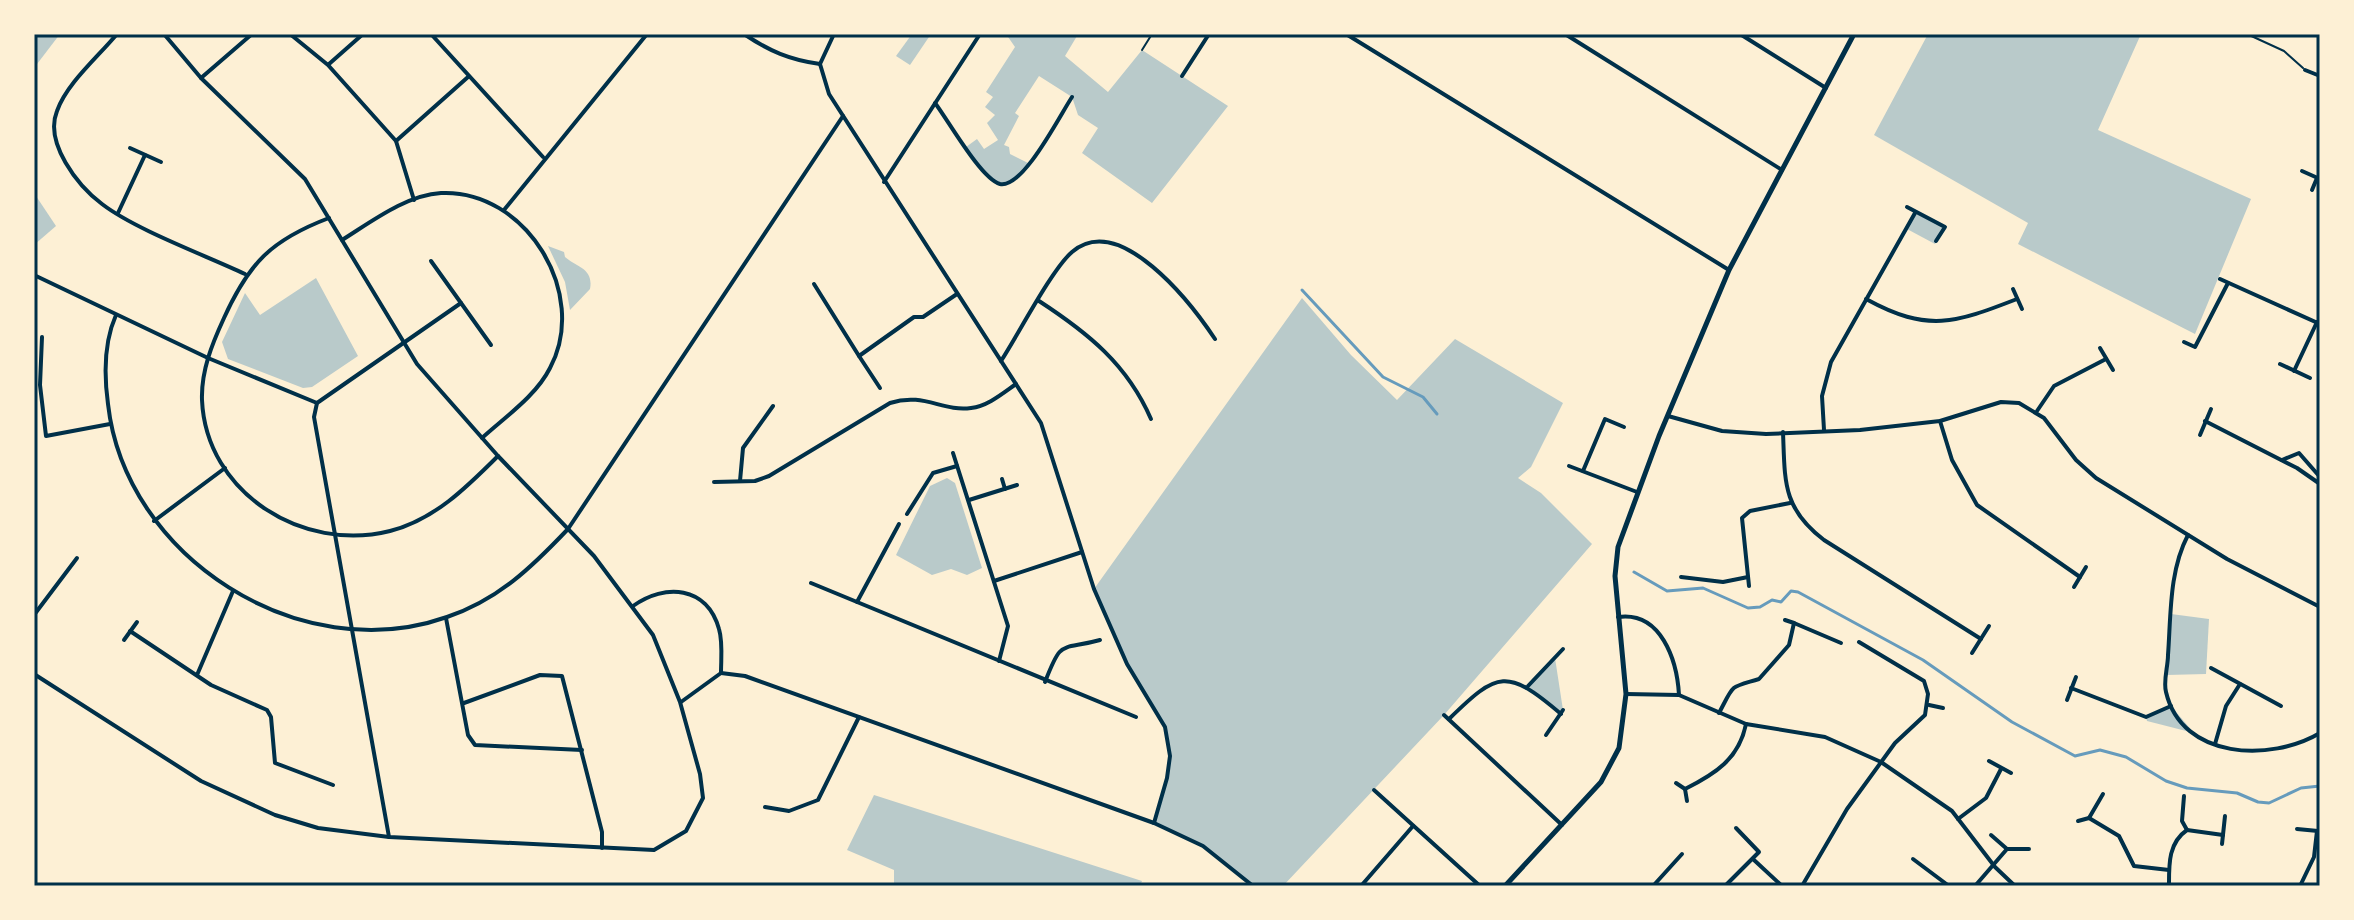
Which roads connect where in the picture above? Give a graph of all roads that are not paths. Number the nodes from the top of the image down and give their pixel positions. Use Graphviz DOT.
graph roads {
  1 [pos="117,34"];
  2 [pos="164,34"];
  3 [pos="252,34"];
  4 [pos="290,34"];
  5 [pos="363,34"];
  6 [pos="431,34"];
  7 [pos="647,34"];
  8 [pos="744,34"];
  9 [pos="834,34"];
  10 [pos="980,34"];
  11 [pos="1152,34"];
  12 [pos="1209,34"];
  13 [pos="1346,34"];
  14 [pos="1565,34"];
  15 [pos="1740,34"];
  16 [pos="1854,34"];
  17 [pos="2247,34"];
  18 [pos="1142,50"];
  19 [pos="820,64"];
  20 [pos="328,65"];
  21 [pos="2305,70"];
  22 [pos="1182,76"];
  23 [pos="2320,76"];
  24 [pos="468,77"];
  25 [pos="201,78"];
  26 [pos="1827,88"];
  27 [pos="1072,97"];
  28 [pos="935,103"];
  29 [pos="843,116"];
  30 [pos="396,141"];
  31 [pos="130,148"];
  32 [pos="145,155"];
  33 [pos="543,157"];
  34 [pos="161,162"];
  35 [pos="1782,170"];
  36 [pos="2302,171"];
  37 [pos="2319,178"];
  38 [pos="884,182"];
  39 [pos="2312,190"];
  40 [pos="414,200"];
  41 [pos="1907,207"];
  42 [pos="504,210"];
  43 [pos="118,213"];
  44 [pos="1915,213"];
  45 [pos="329,218"];
  46 [pos="341,240"];
  47 [pos="1936,241"];
  48 [pos="431,261"];
  49 [pos="1729,270"];
  50 [pos="245,274"];
  51 [pos="34,275"];
  52 [pos="2220,279"];
  53 [pos="2228,283"];
  54 [pos="814,284"];
  55 [pos="2013,289"];
  56 [pos="957,294"];
  57 [pos="1866,299"];
  58 [pos="2017,299"];
  59 [pos="1039,301"];
  60 [pos="461,303"];
  61 [pos="2022,309"];
  62 [pos="116,315"];
  63 [pos="2318,323"];
  64 [pos="42,337"];
  65 [pos="1215,339"];
  66 [pos="2184,342"];
  67 [pos="403,345"];
  68 [pos="491,345"];
  69 [pos="2100,348"];
  70 [pos="859,356"];
  71 [pos="208,358"];
  72 [pos="2106,359"];
  73 [pos="1001,361"];
  74 [pos="2280,364"];
  75 [pos="2113,370"];
  76 [pos="2294,371"];
  77 [pos="2310,378"];
  78 [pos="1016,384"];
  79 [pos="880,388"];
  80 [pos="317,403"];
  81 [pos="773,406"];
  82 [pos="2211,409"];
  83 [pos="2037,412"];
  84 [pos="1668,416"];
  85 [pos="1151,419"];
  86 [pos="1940,421"];
  87 [pos="2205,421"];
  88 [pos="110,424"];
  89 [pos="1624,427"];
  90 [pos="1824,430"];
  91 [pos="1783,432"];
  92 [pos="2200,435"];
  93 [pos="482,438"];
  94 [pos="953,453"];
  95 [pos="498,456"];
  96 [pos="2282,460"];
  97 [pos="957,466"];
  98 [pos="1569,466"];
  99 [pos="225,468"];
  100 [pos="1583,471"];
  101 [pos="2320,477"];
  102 [pos="1002,479"];
  103 [pos="714,482"];
  104 [pos="740,482"];
  105 [pos="2320,484"];
  106 [pos="1017,485"];
  107 [pos="1005,489"];
  108 [pos="1637,492"];
  109 [pos="968,501"];
  110 [pos="1790,503"];
  111 [pos="907,514"];
  112 [pos="154,521"];
  113 [pos="899,524"];
  114 [pos="568,529"];
  115 [pos="335,535"];
  116 [pos="2188,535"];
  117 [pos="1082,552"];
  118 [pos="77,558"];
  119 [pos="2086,567"];
  120 [pos="1681,577"];
  121 [pos="1748,577"];
  122 [pos="2080,577"];
  123 [pos="994,581"];
  124 [pos="811,583"];
  125 [pos="1749,586"];
  126 [pos="2074,587"];
  127 [pos="233,591"];
  128 [pos="857,602"];
  129 [pos="633,606"];
  130 [pos="2320,607"];
  131 [pos="34,615"];
  132 [pos="1618,617"];
  133 [pos="446,618"];
  134 [pos="1785,620"];
  135 [pos="137,622"];
  136 [pos="1794,623"];
  137 [pos="1989,626"];
  138 [pos="352,627"];
  139 [pos="130,631"];
  140 [pos="1981,639"];
  141 [pos="124,640"];
  142 [pos="1100,640"];
  143 [pos="1859,642"];
  144 [pos="1841,643"];
  145 [pos="1972,653"];
  146 [pos="999,661"];
  147 [pos="1566,661"];
  148 [pos="2211,668"];
  149 [pos="721,673"];
  150 [pos="34,674"];
  151 [pos="197,675"];
  152 [pos="2076,677"];
  153 [pos="1045,682"];
  154 [pos="2240,684"];
  155 [pos="1528,686"];
  156 [pos="2071,688"];
  157 [pos="1626,694"];
  158 [pos="1679,695"];
  159 [pos="2067,700"];
  160 [pos="680,702"];
  161 [pos="464,703"];
  162 [pos="1928,705"];
  163 [pos="2171,706"];
  164 [pos="2281,706"];
  165 [pos="1943,708"];
  166 [pos="1719,713"];
  167 [pos="859,717"];
  168 [pos="1136,717"];
  169 [pos="1746,724"];
  170 [pos="2320,733"];
  171 [pos="1546,735"];
  172 [pos="2215,745"];
  173 [pos="582,750"];
  174 [pos="1989,761"];
  175 [pos="1881,762"];
  176 [pos="2001,769"];
  177 [pos="2011,773"];
  178 [pos="1676,783"];
  179 [pos="333,785"];
  180 [pos="1685,789"];
  181 [pos="1374,790"];
  182 [pos="2103,794"];
  183 [pos="2184,796"];
  184 [pos="1687,801"];
  185 [pos="765,807"];
  186 [pos="2225,816"];
  187 [pos="2089,818"];
  188 [pos="1958,819"];
  189 [pos="2078,821"];
  190 [pos="1154,823"];
  191 [pos="1562,825"];
  192 [pos="1413,826"];
  193 [pos="1736,828"];
  194 [pos="2297,829"];
  195 [pos="2187,830"];
  196 [pos="2319,831"];
  197 [pos="1991,835"];
  198 [pos="2223,835"];
  199 [pos="389,837"];
  200 [pos="2222,844"];
  201 [pos="602,848"];
  202 [pos="2007,849"];
  203 [pos="2029,849"];
  204 [pos="1682,854"];
  205 [pos="1913,859"];
  206 [pos="1754,860"];
  207 [pos="1925,867"];
  208 [pos="1995,867"];
  209 [pos="2169,870"];
  210 [pos="1919,875"];
  211 [pos="1253,886"];
  212 [pos="1361,886"];
  213 [pos="1480,886"];
  214 [pos="1505,886"];
  215 [pos="1653,886"];
  216 [pos="1725,886"];
  217 [pos="1782,886"];
  218 [pos="1802,886"];
  219 [pos="1949,886"];
  220 [pos="1975,886"];
  221 [pos="2015,886"];
  222 [pos="2169,886"];
  223 [pos="2300,886"];
  1 -- 43 [label="street"];
  2 -- 25 [label="street"];
  3 -- 25 [label="street"];
  4 -- 20 [label="street"];
  5 -- 20 [label="street"];
  6 -- 24 [label="street"];
  7 -- 33 [label="street"];
  8 -- 19 [label="street"];
  9 -- 19 [label="street"];
  10 -- 28 [label="street"];
  11 -- 18 [label="lane"];
  12 -- 22 [label="street"];
  13 -- 49 [label="street"];
  14 -- 35 [label="street"];
  15 -- 26 [label="street"];
  16 -- 26 [label="street"];
  17 -- 21 [label="lane"];
  19 -- 29 [label="street"];
  20 -- 30 [label="street"];
  21 -- 23 [label="street"];
  24 -- 30 [label="street"];
  24 -- 33 [label="street"];
  25 -- 45 [label="street"];
  26 -- 35 [label="street"];
  27 -- 28 [label="street"];
  28 -- 38 [label="street"];
  29 -- 38 [label="street"];
  29 -- 114 [label="street"];
  30 -- 40 [label="street"];
  31 -- 32 [label="street"];
  32 -- 34 [label="street"];
  32 -- 43 [label="street"];
  33 -- 42 [label="street"];
  35 -- 49 [label="street"];
  36 -- 37 [label="street"];
  37 -- 39 [label="street"];
  38 -- 56 [label="street"];
  40 -- 42 [label="street"];
  40 -- 46 [label="street"];
  41 -- 44 [label="street"];
  42 -- 93 [label="street"];
  43 -- 50 [label="street"];
  44 -- 47 [label="street"];
  44 -- 57 [label="street"];
  45 -- 46 [label="street"];
  45 -- 50 [label="street"];
  46 -- 67 [label="street"];
  48 -- 60 [label="street"];
  49 -- 84 [label="street"];
  50 -- 71 [label="street"];
  51 -- 62 [label="street"];
  52 -- 53 [label="street"];
  53 -- 63 [label="street"];
  53 -- 66 [label="street"];
  54 -- 70 [label="street"];
  55 -- 58 [label="street"];
  56 -- 70 [label="street"];
  56 -- 73 [label="street"];
  57 -- 58 [label="street"];
  57 -- 90 [label="street"];
  58 -- 61 [label="street"];
  59 -- 65 [label="street"];
  59 -- 73 [label="street"];
  59 -- 85 [label="street"];
  60 -- 67 [label="street"];
  60 -- 68 [label="street"];
  62 -- 71 [label="street"];
  62 -- 88 [label="street"];
  63 -- 76 [label="street"];
  64 -- 88 [label="street"];
  67 -- 80 [label="street"];
  67 -- 93 [label="street"];
  69 -- 72 [label="street"];
  70 -- 79 [label="street"];
  71 -- 80 [label="street"];
  71 -- 99 [label="street"];
  72 -- 75 [label="street"];
  72 -- 83 [label="street"];
  73 -- 78 [label="street"];
  74 -- 76 [label="street"];
  76 -- 77 [label="street"];
  78 -- 104 [label="street"];
  78 -- 117 [label="street"];
  80 -- 115 [label="street"];
  81 -- 104 [label="street"];
  82 -- 87 [label="street"];
  83 -- 86 [label="street"];
  83 -- 116 [label="street"];
  84 -- 91 [label="street"];
  84 -- 108 [label="street"];
  86 -- 90 [label="street"];
  86 -- 122 [label="street"];
  87 -- 92 [label="street"];
  87 -- 96 [label="street"];
  88 -- 112 [label="street"];
  89 -- 100 [label="street"];
  90 -- 91 [label="street"];
  91 -- 110 [label="street"];
  93 -- 95 [label="street"];
  94 -- 97 [label="street"];
  95 -- 114 [label="street"];
  95 -- 115 [label="street"];
  96 -- 101 [label="street"];
  96 -- 105 [label="street"];
  97 -- 109 [label="street"];
  97 -- 111 [label="street"];
  98 -- 100 [label="street"];
  99 -- 112 [label="street"];
  99 -- 115 [label="street"];
  100 -- 108 [label="street"];
  102 -- 107 [label="street"];
  103 -- 104 [label="street"];
  106 -- 107 [label="street"];
  107 -- 109 [label="street"];
  108 -- 132 [label="street"];
  109 -- 123 [label="street"];
  110 -- 121 [label="street"];
  110 -- 140 [label="street"];
  112 -- 127 [label="street"];
  113 -- 128 [label="street"];
  114 -- 129 [label="street"];
  114 -- 133 [label="street"];
  115 -- 138 [label="street"];
  116 -- 130 [label="street"];
  116 -- 163 [label="street"];
  117 -- 123 [label="street"];
  117 -- 190 [label="street"];
  118 -- 131 [label="street"];
  119 -- 122 [label="street"];
  120 -- 121 [label="street"];
  121 -- 125 [label="street"];
  122 -- 126 [label="street"];
  123 -- 146 [label="street"];
  124 -- 128 [label="street"];
  127 -- 138 [label="street"];
  127 -- 151 [label="street"];
  128 -- 146 [label="street"];
  129 -- 149 [label="street"];
  129 -- 160 [label="street"];
  132 -- 157 [label="street"];
  132 -- 158 [label="street"];
  133 -- 138 [label="street"];
  133 -- 161 [label="street"];
  134 -- 136 [label="street"];
  135 -- 139 [label="street"];
  136 -- 144 [label="street"];
  136 -- 166 [label="street"];
  137 -- 140 [label="street"];
  138 -- 199 [label="street"];
  139 -- 141 [label="street"];
  139 -- 151 [label="street"];
  140 -- 145 [label="street"];
  142 -- 153 [label="street"];
  143 -- 162 [label="street"];
  146 -- 153 [label="street"];
  147 -- 155 [label="street"];
  148 -- 154 [label="street"];
  149 -- 160 [label="street"];
  149 -- 167 [label="street"];
  150 -- 199 [label="street"];
  151 -- 179 [label="street"];
  152 -- 156 [label="street"];
  153 -- 168 [label="street"];
  154 -- 164 [label="street"];
  154 -- 172 [label="street"];
  155 -- 171 [label="street"];
  155 -- 191 [label="street"];
  156 -- 159 [label="street"];
  156 -- 163 [label="street"];
  157 -- 158 [label="street"];
  157 -- 191 [label="street"];
  158 -- 166 [label="street"];
  160 -- 201 [label="street"];
  161 -- 173 [label="street"];
  161 -- 173 [label="street"];
  162 -- 165 [label="street"];
  162 -- 175 [label="street"];
  163 -- 172 [label="street"];
  166 -- 169 [label="street"];
  167 -- 185 [label="street"];
  167 -- 190 [label="street"];
  169 -- 175 [label="street"];
  169 -- 180 [label="street"];
  170 -- 172 [label="street"];
  173 -- 201 [label="street"];
  174 -- 176 [label="street"];
  175 -- 188 [label="street"];
  175 -- 218 [label="street"];
  176 -- 177 [label="street"];
  176 -- 188 [label="street"];
  178 -- 180 [label="street"];
  180 -- 184 [label="street"];
  181 -- 192 [label="street"];
  182 -- 187 [label="street"];
  183 -- 195 [label="street"];
  186 -- 198 [label="street"];
  187 -- 189 [label="street"];
  187 -- 209 [label="street"];
  188 -- 208 [label="street"];
  190 -- 211 [label="street"];
  191 -- 214 [label="street"];
  192 -- 212 [label="street"];
  192 -- 213 [label="street"];
  193 -- 206 [label="street"];
  194 -- 196 [label="street"];
  195 -- 198 [label="street"];
  195 -- 209 [label="street"];
  196 -- 223 [label="street"];
  197 -- 202 [label="street"];
  198 -- 200 [label="street"];
  199 -- 201 [label="street"];
  202 -- 203 [label="street"];
  202 -- 208 [label="street"];
  204 -- 215 [label="street"];
  205 -- 207 [label="street"];
  206 -- 216 [label="street"];
  206 -- 217 [label="street"];
  207 -- 210 [label="street"];
  207 -- 219 [label="street"];
  208 -- 220 [label="street"];
  208 -- 221 [label="street"];
  209 -- 222 [label="street"];
}
